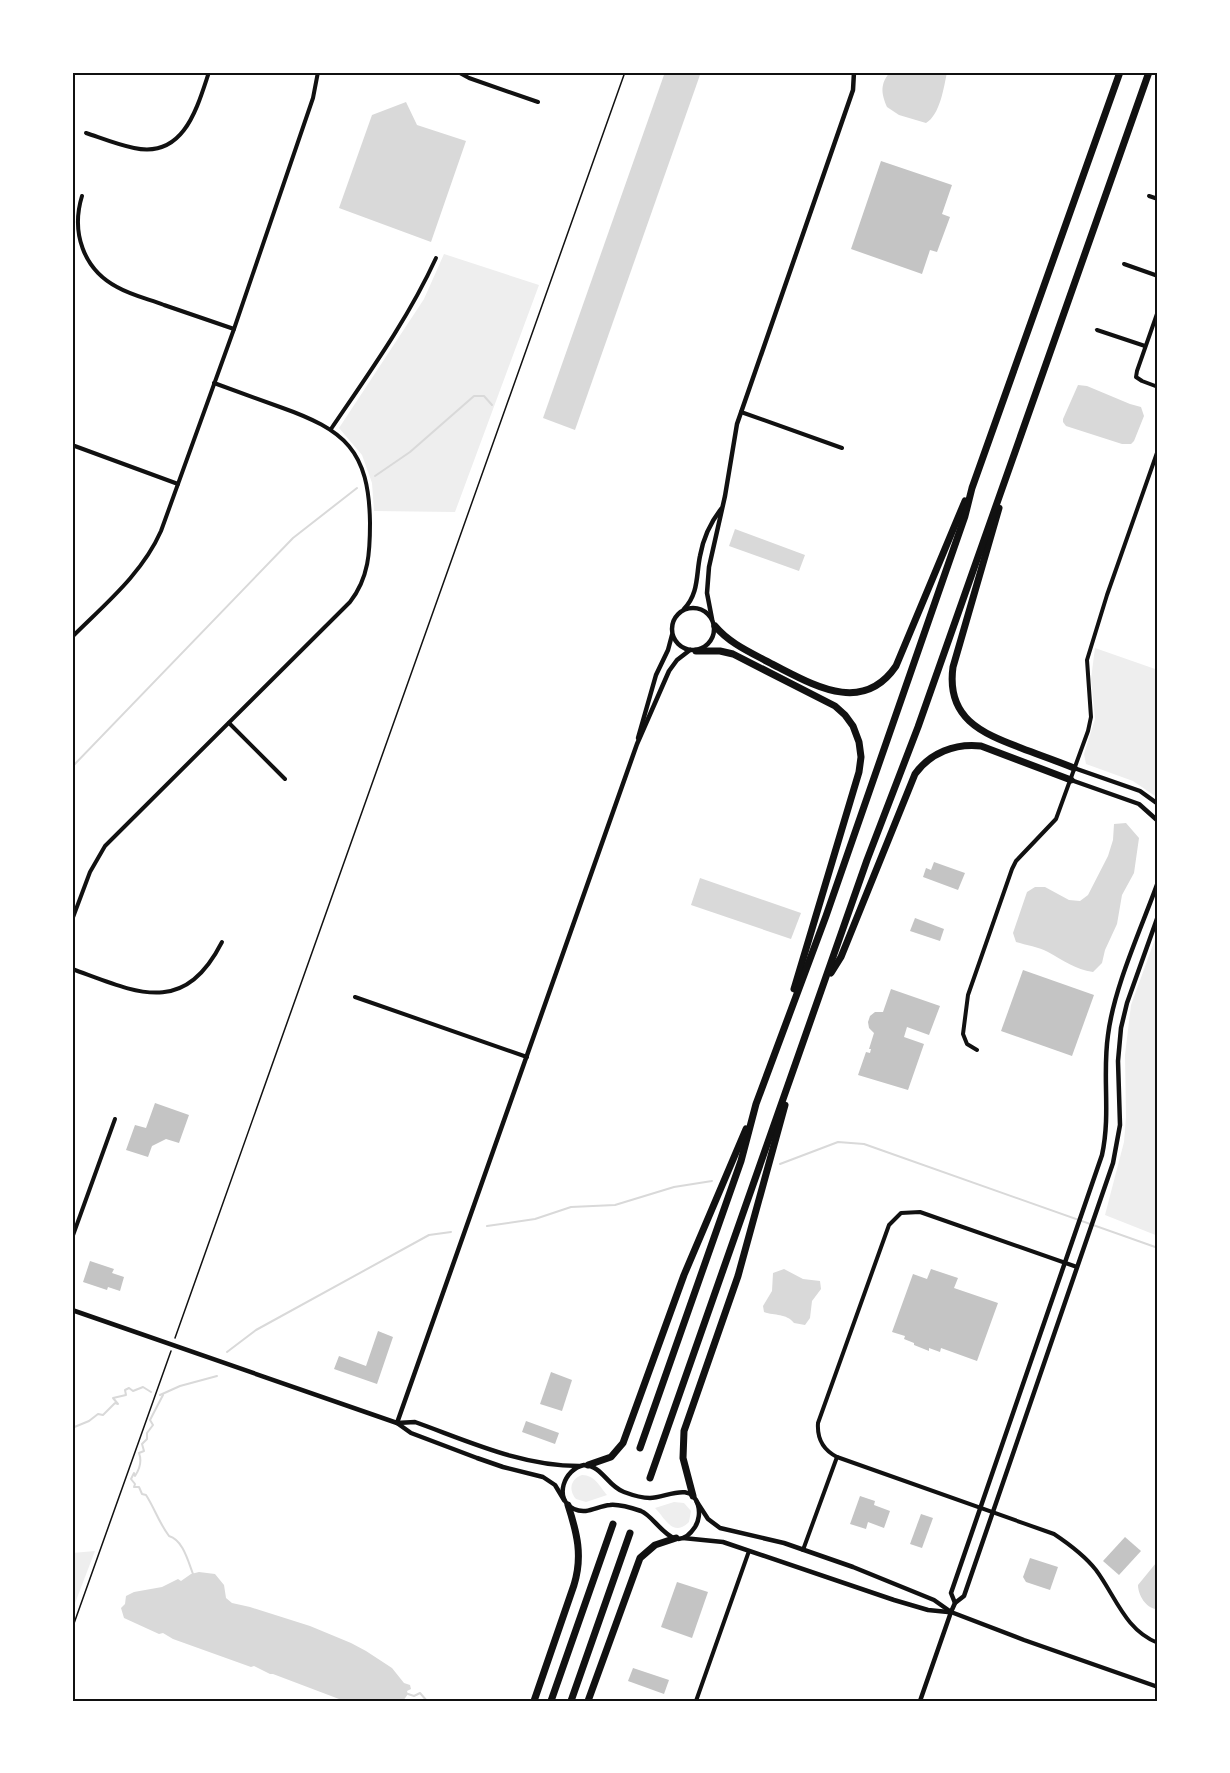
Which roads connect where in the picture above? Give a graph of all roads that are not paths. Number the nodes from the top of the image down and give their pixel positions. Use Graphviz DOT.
graph roads {
  1 [pos="209,72"];
  2 [pos="318,72"];
  3 [pos="458,72"];
  4 [pos="854,72"];
  5 [pos="1120,72"];
  6 [pos="1149,72"];
  7 [pos="538,102"];
  8 [pos="86,133"];
  9 [pos="82,196"];
  10 [pos="1149,196"];
  11 [pos="1158,199"];
  12 [pos="436,258"];
  13 [pos="1124,264"];
  14 [pos="1158,276"];
  15 [pos="1158,311"];
  16 [pos="234,329"];
  17 [pos="1097,330"];
  18 [pos="1145,346"];
  19 [pos="214,383"];
  20 [pos="1158,387"];
  21 [pos="741,412"];
  22 [pos="331,429"];
  23 [pos="72,445"];
  24 [pos="842,448"];
  25 [pos="1158,450"];
  26 [pos="178,484"];
  27 [pos="972,488"];
  28 [pos="1002,490"];
  29 [pos="722,506"];
  30 [pos="681,612"];
  31 [pos="713,622"];
  32 [pos="672,630"];
  33 [pos="72,637"];
  34 [pos="693,651"];
  35 [pos="229,723"];
  36 [pos="638,744"];
  37 [pos="1074,768"];
  38 [pos="285,779"];
  39 [pos="1071,780"];
  40 [pos="1158,804"];
  41 [pos="1158,821"];
  42 [pos="1158,882"];
  43 [pos="1158,916"];
  44 [pos="72,920"];
  45 [pos="222,942"];
  46 [pos="72,969"];
  47 [pos="823,986"];
  48 [pos="355,997"];
  49 [pos="777,1044"];
  50 [pos="977,1050"];
  51 [pos="527,1057"];
  52 [pos="789,1082"];
  53 [pos="756,1104"];
  54 [pos="115,1119"];
  55 [pos="72,1238"];
  56 [pos="1066,1263"];
  57 [pos="1077,1267"];
  58 [pos="72,1310"];
  59 [pos="397,1423"];
  60 [pos="640,1448"];
  61 [pos="837,1457"];
  62 [pos="584,1465"];
  63 [pos="650,1478"];
  64 [pos="695,1499"];
  65 [pos="566,1502"];
  66 [pos="980,1508"];
  67 [pos="992,1513"];
  68 [pos="613,1524"];
  69 [pos="630,1533"];
  70 [pos="678,1538"];
  71 [pos="803,1550"];
  72 [pos="748,1551"];
  73 [pos="955,1603"];
  74 [pos="951,1612"];
  75 [pos="1158,1643"];
  76 [pos="1158,1687"];
  77 [pos="534,1701"];
  78 [pos="551,1701"];
  79 [pos="571,1701"];
  80 [pos="588,1701"];
  81 [pos="696,1701"];
  82 [pos="920,1701"];
  1 -- 8 [label="street"];
  2 -- 16 [label="street"];
  3 -- 7 [label="street"];
  4 -- 21 [label="street"];
  5 -- 27 [label="highway"];
  6 -- 28 [label="highway"];
  9 -- 16 [label="street"];
  10 -- 11 [label="street"];
  12 -- 22 [label="street"];
  13 -- 14 [label="street"];
  15 -- 18 [label="street"];
  16 -- 19 [label="street"];
  17 -- 18 [label="street"];
  18 -- 20 [label="street"];
  19 -- 22 [label="street"];
  19 -- 26 [label="street"];
  21 -- 24 [label="street"];
  21 -- 29 [label="street"];
  22 -- 35 [label="street"];
  23 -- 26 [label="street"];
  25 -- 37 [label="street"];
  26 -- 33 [label="street"];
  27 -- 31 [label="highway"];
  27 -- 49 [label="highway"];
  28 -- 37 [label="highway"];
  28 -- 47 [label="highway"];
  29 -- 30 [label="street"];
  29 -- 31 [label="street"];
  30 -- 31 [label="street"];
  30 -- 32 [label="street"];
  31 -- 34 [label="street"];
  32 -- 34 [label="street"];
  32 -- 36 [label="street"];
  34 -- 36 [label="street"];
  34 -- 49 [label="highway"];
  35 -- 38 [label="street"];
  35 -- 44 [label="street"];
  36 -- 51 [label="street"];
  37 -- 39 [label="street"];
  37 -- 40 [label="street"];
  39 -- 41 [label="street"];
  39 -- 47 [label="highway"];
  39 -- 50 [label="street"];
  42 -- 56 [label="street"];
  43 -- 57 [label="street"];
  45 -- 46 [label="street"];
  47 -- 52 [label="highway"];
  48 -- 51 [label="street"];
  49 -- 53 [label="highway"];
  51 -- 59 [label="street"];
  52 -- 63 [label="highway"];
  52 -- 64 [label="highway"];
  53 -- 60 [label="highway"];
  53 -- 62 [label="highway"];
  54 -- 55 [label="street"];
  56 -- 57 [label="street"];
  56 -- 61 [label="street"];
  56 -- 66 [label="street"];
  57 -- 67 [label="street"];
  58 -- 59 [label="street"];
  59 -- 62 [label="street"];
  59 -- 65 [label="street"];
  61 -- 66 [label="street"];
  61 -- 71 [label="street"];
  62 -- 64 [label="street"];
  62 -- 65 [label="street"];
  64 -- 70 [label="street"];
  64 -- 71 [label="street"];
  65 -- 70 [label="street"];
  65 -- 77 [label="highway"];
  66 -- 67 [label="street"];
  66 -- 73 [label="street"];
  67 -- 73 [label="street"];
  67 -- 75 [label="street"];
  68 -- 78 [label="highway"];
  69 -- 79 [label="highway"];
  70 -- 72 [label="street"];
  70 -- 80 [label="highway"];
  71 -- 74 [label="street"];
  72 -- 74 [label="street"];
  72 -- 81 [label="street"];
  73 -- 74 [label="street"];
  74 -- 76 [label="street"];
  74 -- 82 [label="street"];
}
